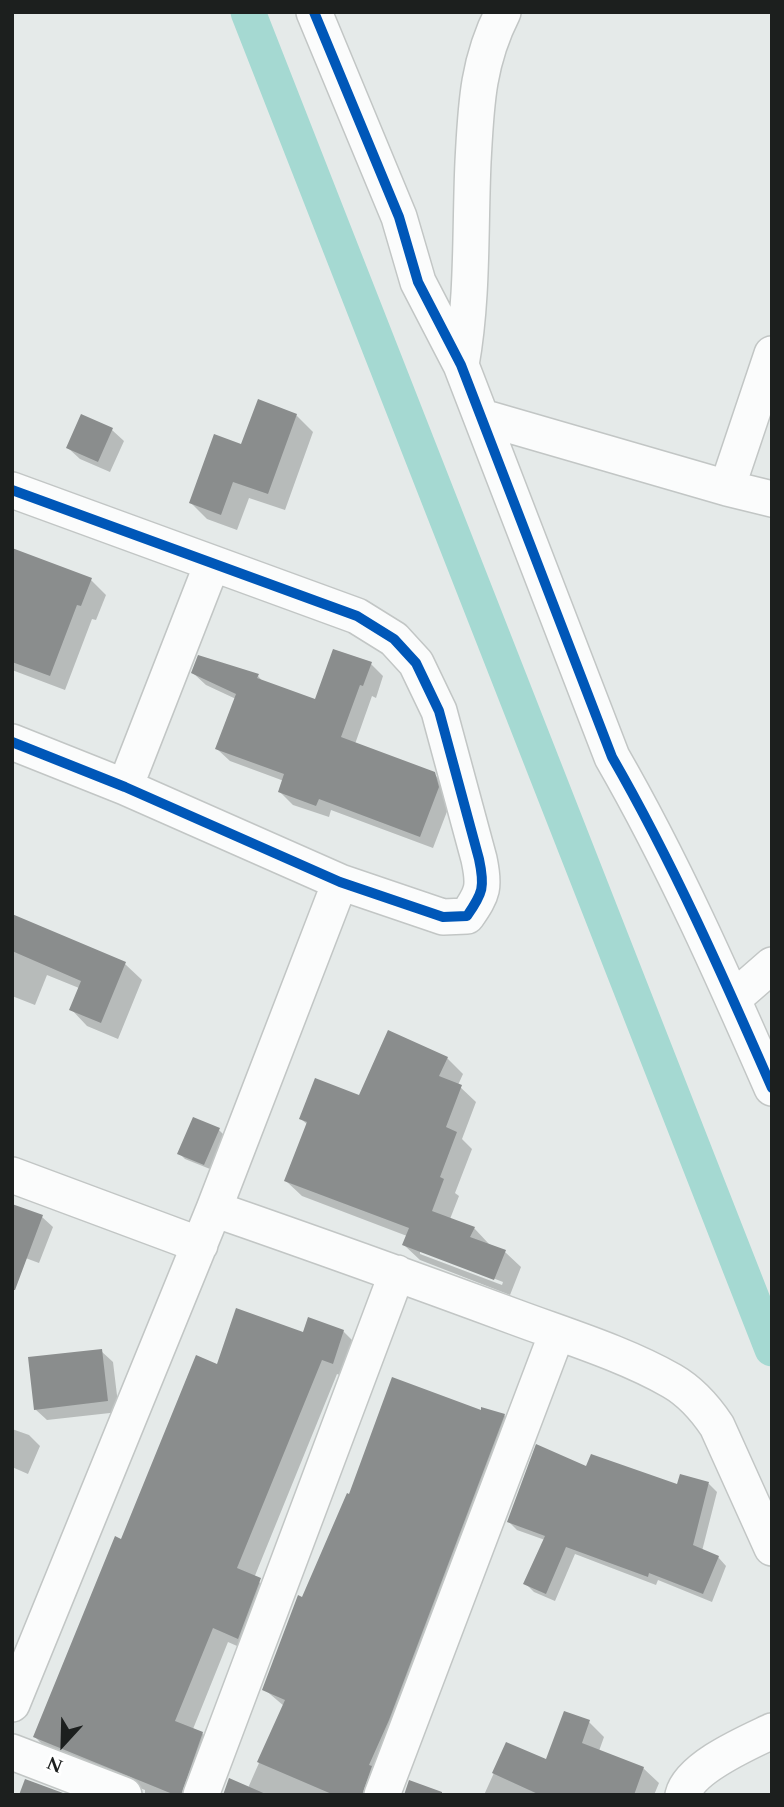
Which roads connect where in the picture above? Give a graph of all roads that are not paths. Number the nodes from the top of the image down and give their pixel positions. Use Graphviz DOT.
graph roads {
  1 [pos="314,12"];
  2 [pos="503,12"];
  3 [pos="772,354"];
  4 [pos="461,365"];
  5 [pos="481,417"];
  6 [pos="727,488"];
  7 [pos="12,489"];
  8 [pos="772,499"];
  9 [pos="212,564"];
  10 [pos="12,742"];
  11 [pos="125,787"];
  12 [pos="340,882"];
  13 [pos="772,965"];
  14 [pos="733,999"];
  15 [pos="772,1088"];
  16 [pos="12,1175"];
  17 [pos="214,1209"];
  18 [pos="200,1245"];
  19 [pos="397,1273"];
  20 [pos="557,1333"];
  21 [pos="772,1548"];
  22 [pos="14,1697"];
  23 [pos="772,1731"];
  24 [pos="12,1752"];
  25 [pos="124,1795"];
  26 [pos="201,1795"];
  27 [pos="382,1795"];
  28 [pos="683,1795"];
  1 -- 4 [label="street"];
  2 -- 4 [label="street"];
  3 -- 6 [label="street"];
  4 -- 5 [label="street"];
  5 -- 6 [label="street"];
  5 -- 14 [label="street"];
  6 -- 8 [label="street"];
  7 -- 9 [label="street"];
  9 -- 11 [label="street"];
  9 -- 12 [label="street"];
  10 -- 11 [label="street"];
  11 -- 12 [label="street"];
  12 -- 17 [label="street"];
  13 -- 14 [label="street"];
  14 -- 15 [label="street"];
  16 -- 18 [label="street"];
  17 -- 18 [label="street"];
  17 -- 19 [label="street"];
  18 -- 22 [label="street"];
  19 -- 20 [label="street"];
  19 -- 26 [label="street"];
  20 -- 21 [label="street"];
  20 -- 27 [label="street"];
  23 -- 28 [label="street"];
  24 -- 25 [label="street"];
}
